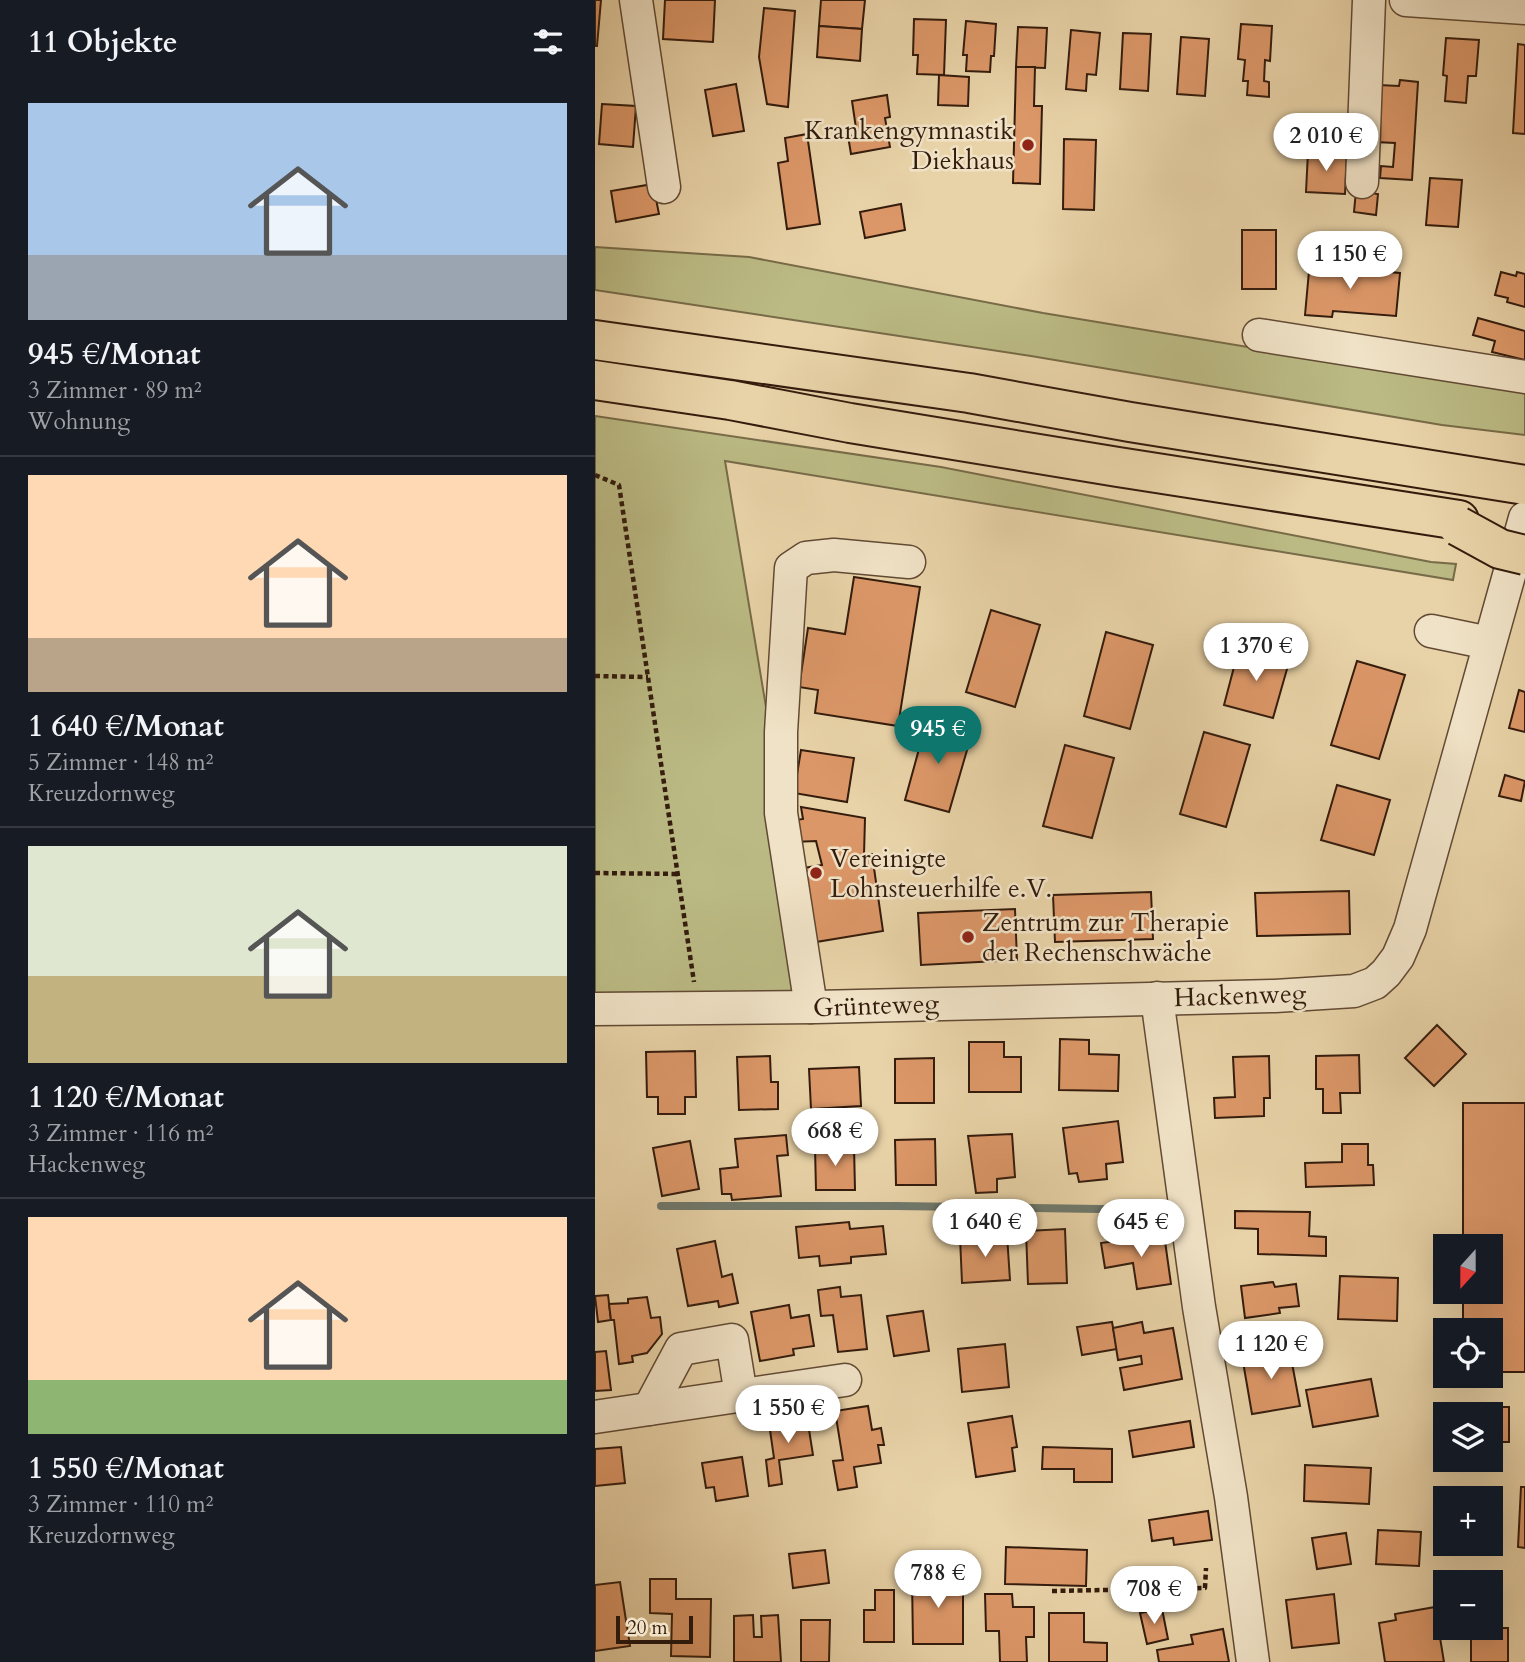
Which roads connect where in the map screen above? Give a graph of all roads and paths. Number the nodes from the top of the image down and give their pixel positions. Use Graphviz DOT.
graph roads {
  1 [pos="636,0"];
  2 [pos="1369,0"];
  3 [pos="1406,0"];
  4 [pos="1525,8"];
  5 [pos="1362,182"];
  6 [pos="664,187"];
  7 [pos="1259,335"];
  8 [pos="595,340"];
  9 [pos="1525,377"];
  10 [pos="595,380"];
  11 [pos="1525,459"];
  12 [pos="1469,465"];
  13 [pos="595,475"];
  14 [pos="1525,485"];
  15 [pos="1525,518"];
  16 [pos="1455,522"];
  17 [pos="1525,529"];
  18 [pos="1525,555"];
  19 [pos="909,562"];
  20 [pos="1431,631"];
  21 [pos="1489,642"];
  22 [pos="595,676"];
  23 [pos="648,677"];
  24 [pos="595,873"];
  25 [pos="679,874"];
  26 [pos="1157,998"];
  27 [pos="699,1007"];
  28 [pos="811,1007"];
  29 [pos="595,1009"];
  30 [pos="845,1380"];
  31 [pos="741,1395"];
  32 [pos="649,1409"];
  33 [pos="595,1417"];
  34 [pos="1206,1568"];
  35 [pos="1052,1591"];
  36 [pos="1253,1662"];
  1 -- 6 [label="street"];
  2 -- 5 [label="street"];
  3 -- 4 [label="street"];
  7 -- 9 [label="street"];
  8 -- 12 [label="highway"];
  10 -- 16 [label="highway"];
  11 -- 12 [label="highway"];
  12 -- 14 [label="highway"];
  13 -- 23 [label="path"];
  15 -- 21 [label="street, Hackenweg"];
  16 -- 17 [label="highway"];
  16 -- 18 [label="highway, bridge"];
  19 -- 28 [label="street"];
  20 -- 21 [label="street"];
  21 -- 26 [label="street, Hackenweg"];
  22 -- 23 [label="path"];
  23 -- 25 [label="path"];
  24 -- 25 [label="path"];
  25 -- 27 [label="path"];
  26 -- 28 [label="street, Grünteweg"];
  26 -- 36 [label="street, Hackenweg"];
  27 -- 28 [label="street, Grünteweg"];
  27 -- 29 [label="street, Grünteweg"];
  30 -- 31 [label="street"];
  31 -- 32 [label="street"];
  31 -- 32 [label="street"];
  32 -- 33 [label="street"];
  34 -- 35 [label="path"];
}
